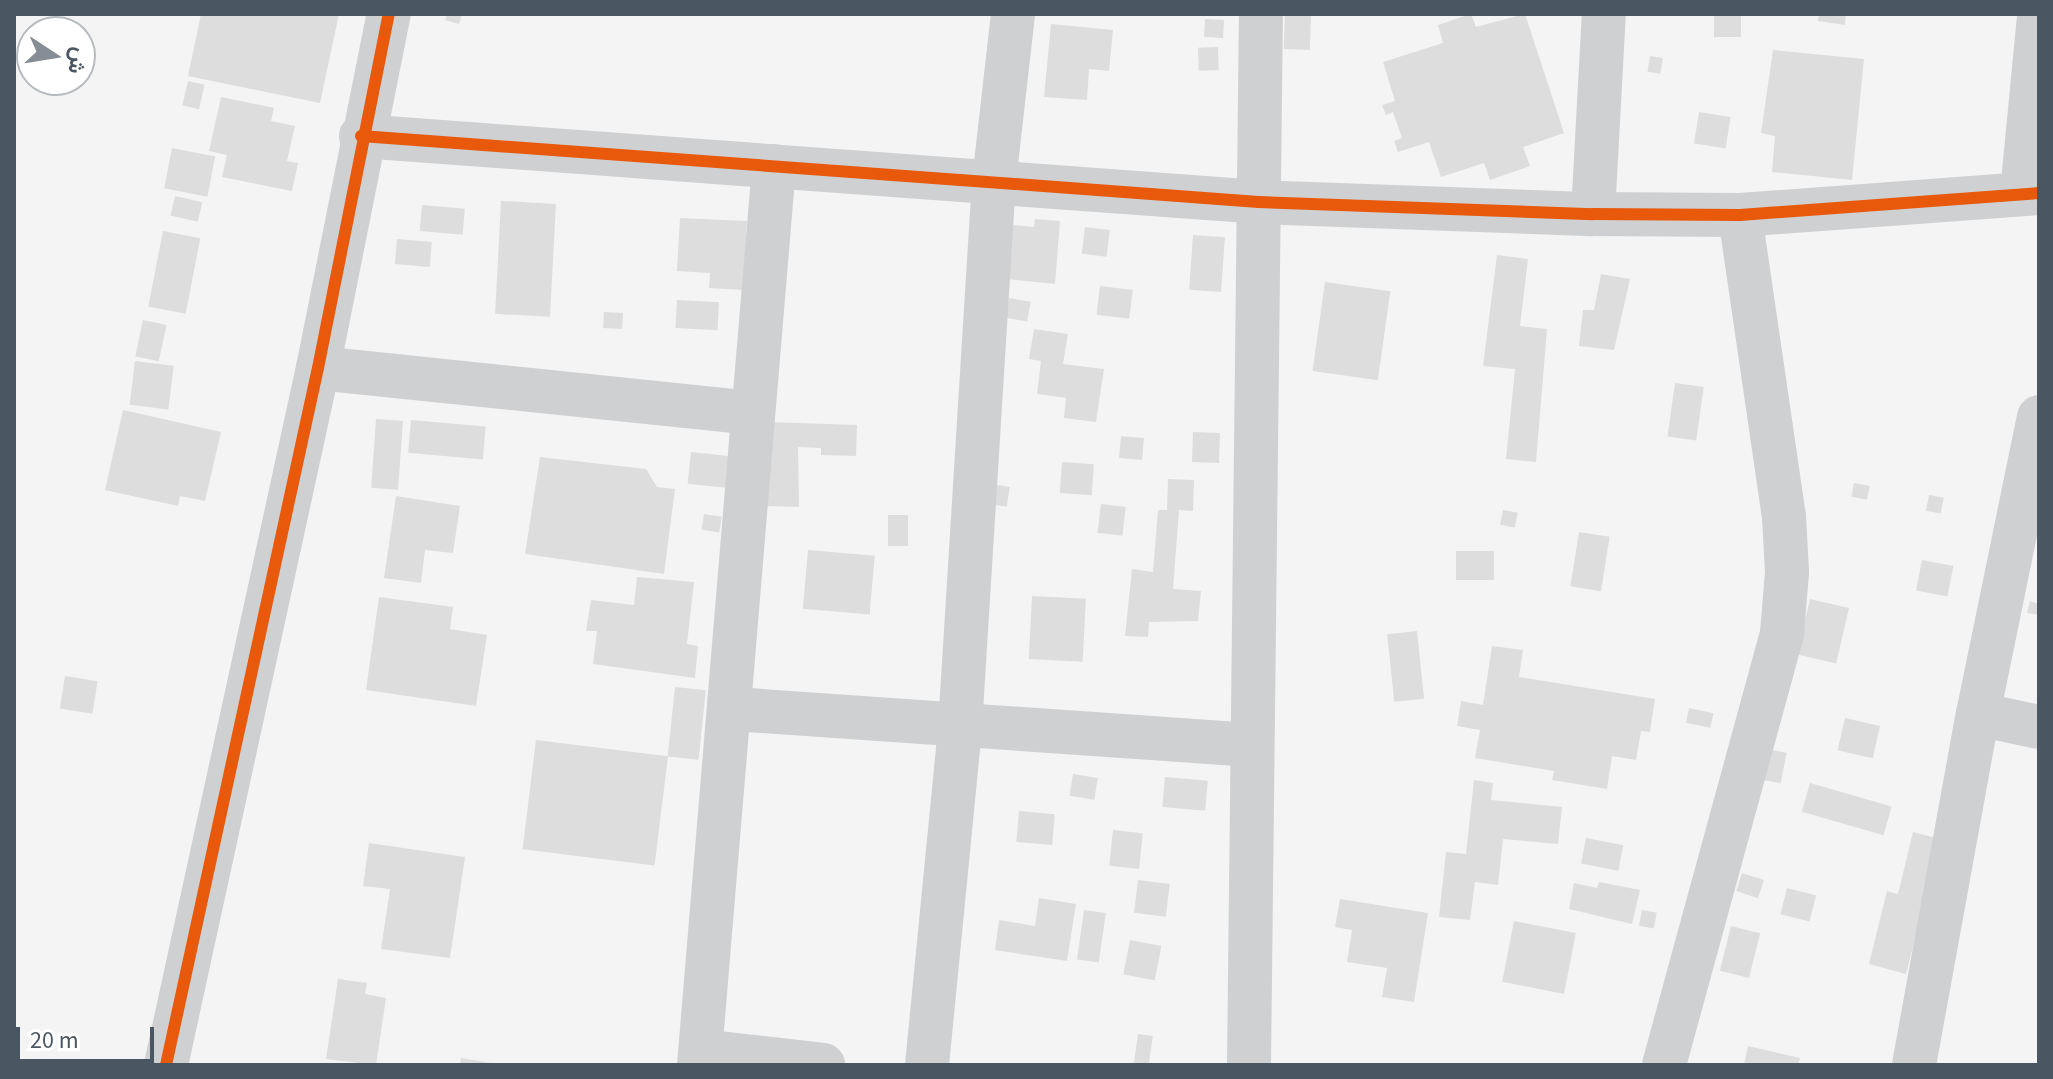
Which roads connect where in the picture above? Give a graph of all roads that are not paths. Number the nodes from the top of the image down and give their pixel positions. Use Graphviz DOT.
graph roads {
  1 [pos="389,14"];
  2 [pos="1013,14"];
  3 [pos="1261,14"];
  4 [pos="1604,14"];
  5 [pos="2039,17"];
  6 [pos="361,136"];
  7 [pos="774,166"];
  8 [pos="994,181"];
  9 [pos="2030,193"];
  10 [pos="1259,202"];
  11 [pos="1593,214"];
  12 [pos="1740,215"];
  13 [pos="318,368"];
  14 [pos="752,413"];
  15 [pos="2039,417"];
  16 [pos="733,709"];
  17 [pos="1978,714"];
  18 [pos="960,727"];
  19 [pos="2039,727"];
  20 [pos="1252,745"];
  21 [pos="700,1058"];
  22 [pos="166,1065"];
  23 [pos="823,1065"];
  24 [pos="927,1065"];
  25 [pos="1249,1065"];
  26 [pos="1664,1065"];
  27 [pos="1914,1065"];
  1 -- 6 [label="street"];
  2 -- 8 [label="street"];
  3 -- 10 [label="street"];
  4 -- 11 [label="street"];
  5 -- 9 [label="street"];
  6 -- 7 [label="street"];
  6 -- 13 [label="street"];
  7 -- 8 [label="street"];
  7 -- 14 [label="street"];
  8 -- 10 [label="street"];
  8 -- 18 [label="street"];
  9 -- 12 [label="street"];
  10 -- 11 [label="street"];
  10 -- 20 [label="street"];
  11 -- 12 [label="street"];
  12 -- 26 [label="street"];
  13 -- 14 [label="street"];
  13 -- 22 [label="street"];
  14 -- 16 [label="street"];
  15 -- 17 [label="street"];
  16 -- 18 [label="street"];
  16 -- 21 [label="street"];
  17 -- 19 [label="street"];
  17 -- 27 [label="street"];
  18 -- 20 [label="street"];
  18 -- 24 [label="street"];
  20 -- 25 [label="street"];
  21 -- 23 [label="street"];
}
